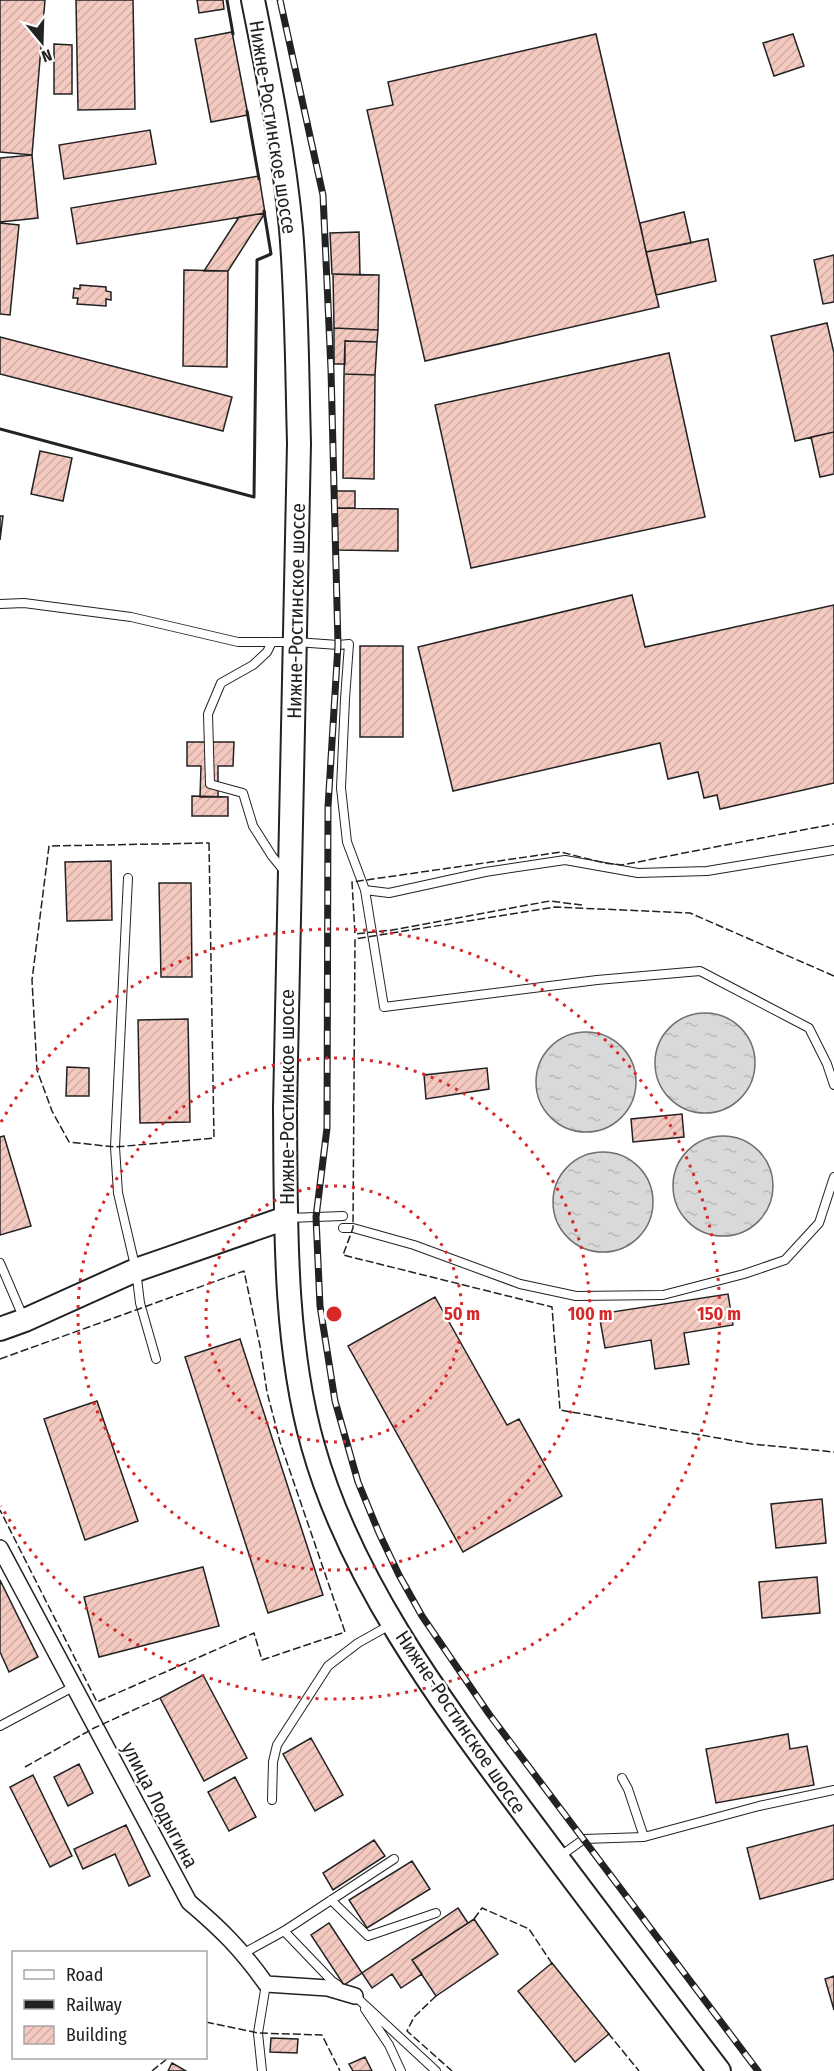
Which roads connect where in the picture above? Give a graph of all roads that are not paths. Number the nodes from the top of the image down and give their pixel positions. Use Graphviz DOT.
graph roads {
  1 [pos="253,0"];
  2 [pos="0,604"];
  3 [pos="272,642"];
  4 [pos="296,642"];
  5 [pos="834,850"];
  6 [pos="128,878"];
  7 [pos="290,878"];
  8 [pos="365,890"];
  9 [pos="834,1085"];
  10 [pos="834,1177"];
  11 [pos="343,1216"];
  12 [pos="286,1218"];
  13 [pos="343,1228"];
  14 [pos="0,1263"];
  15 [pos="136,1270"];
  16 [pos="25,1320"];
  17 [pos="0,1329"];
  18 [pos="156,1359"];
  19 [pos="0,1548"];
  20 [pos="393,1623"];
  21 [pos="73,1687"];
  22 [pos="0,1726"];
  23 [pos="622,1778"];
  24 [pos="834,1790"];
  25 [pos="272,1800"];
  26 [pos="644,1837"];
  27 [pos="394,1859"];
  28 [pos="557,1859"];
  29 [pos="332,1900"];
  30 [pos="436,1913"];
  31 [pos="284,1931"];
  32 [pos="244,1953"];
  33 [pos="266,1984"];
  34 [pos="355,1996"];
  35 [pos="262,2071"];
  36 [pos="401,2071"];
  37 [pos="436,2071"];
  38 [pos="719,2071"];
  1 -- 4 [label="street, Нижне-Ростинское шоссе"];
  2 -- 3 [label="lane"];
  3 -- 4 [label="lane"];
  3 -- 7 [label="lane"];
  4 -- 7 [label="street, Нижне-Ростинское шоссе"];
  4 -- 8 [label="lane"];
  5 -- 8 [label="lane"];
  6 -- 15 [label="lane"];
  7 -- 12 [label="street, Нижне-Ростинское шоссе"];
  8 -- 9 [label="lane"];
  10 -- 13 [label="lane"];
  11 -- 12 [label="lane"];
  12 -- 15 [label="street"];
  12 -- 20 [label="street, Нижне-Ростинское шоссе"];
  14 -- 16 [label="lane"];
  15 -- 16 [label="street"];
  15 -- 18 [label="lane"];
  16 -- 17 [label="street"];
  19 -- 21 [label="street, улица Лодыгина"];
  20 -- 25 [label="lane"];
  20 -- 28 [label="street, Нижне-Ростинское шоссе"];
  21 -- 22 [label="lane"];
  21 -- 32 [label="street, улица Лодыгина"];
  23 -- 26 [label="lane"];
  24 -- 26 [label="lane"];
  26 -- 28 [label="lane"];
  27 -- 29 [label="lane"];
  28 -- 38 [label="street, Нижне-Ростинское шоссе"];
  29 -- 30 [label="lane"];
  29 -- 31 [label="lane"];
  31 -- 32 [label="lane"];
  31 -- 34 [label="lane"];
  32 -- 33 [label="street, улица Лодыгина"];
  33 -- 34 [label="street"];
  33 -- 35 [label="lane"];
  34 -- 36 [label="lane"];
  34 -- 37 [label="lane"];
}
